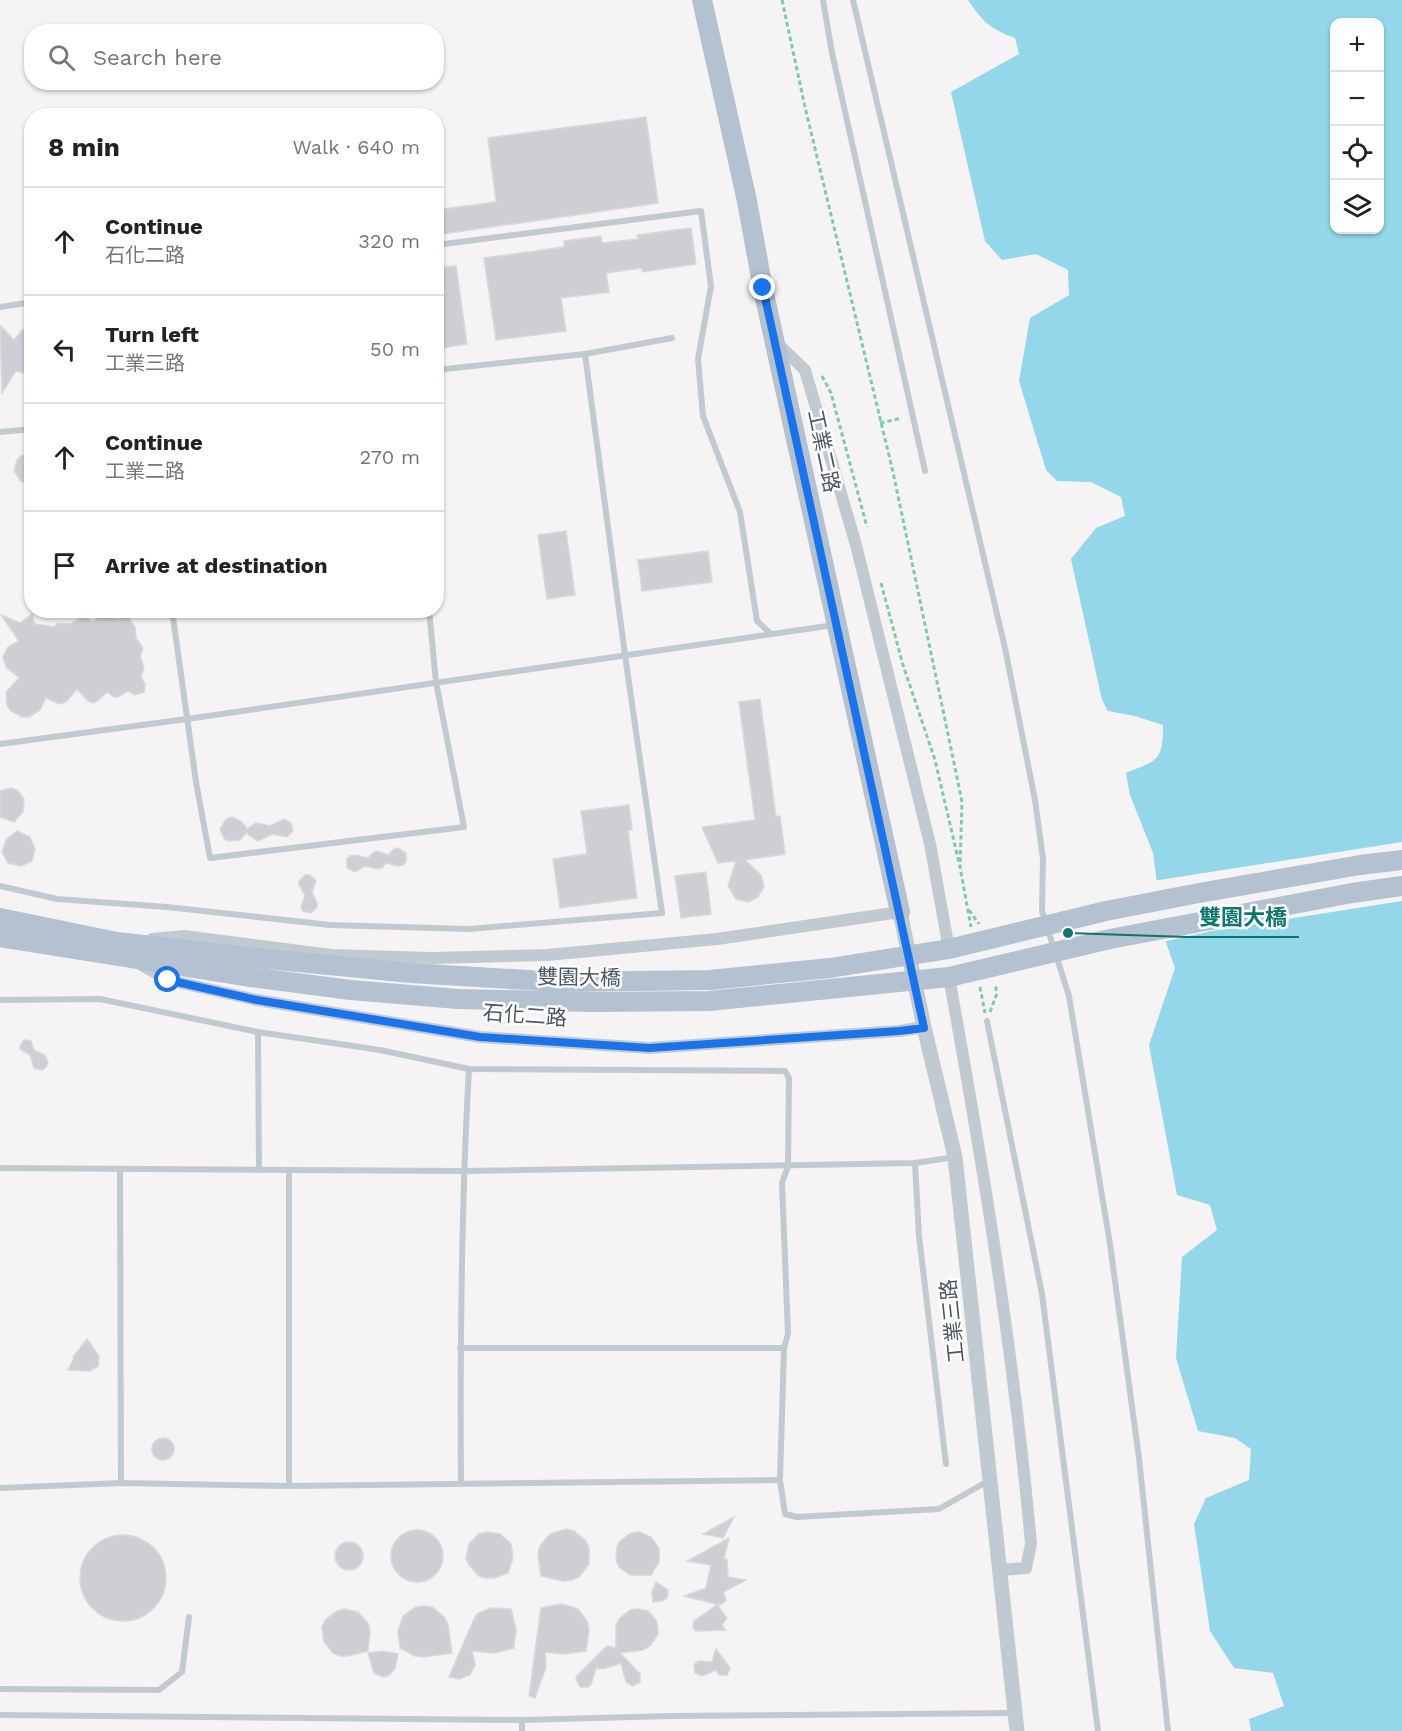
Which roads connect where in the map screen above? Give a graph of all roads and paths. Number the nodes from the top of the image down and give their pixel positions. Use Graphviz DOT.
graph roads {
  1 [pos="702,0"];
  2 [pos="782,0"];
  3 [pos="823,0"];
  4 [pos="853,0"];
  5 [pos="444,243"];
  6 [pos="24,303"];
  7 [pos="0,307"];
  8 [pos="672,338"];
  9 [pos="775,341"];
  10 [pos="585,354"];
  11 [pos="444,369"];
  12 [pos="913,415"];
  13 [pos="880,423"];
  14 [pos="24,430"];
  15 [pos="0,432"];
  16 [pos="925,471"];
  17 [pos="173,618"];
  18 [pos="430,618"];
  19 [pos="837,625"];
  20 [pos="771,634"];
  21 [pos="625,655"];
  22 [pos="436,682"];
  23 [pos="187,719"];
  24 [pos="0,744"];
  25 [pos="1402,860"];
  26 [pos="960,867"];
  27 [pos="0,886"];
  28 [pos="1402,886"];
  29 [pos="900,912"];
  30 [pos="0,918"];
  31 [pos="0,937"];
  32 [pos="117,942"];
  33 [pos="949,949"];
  34 [pos="131,959"];
  35 [pos="977,971"];
  36 [pos="250,977"];
  37 [pos="949,977"];
  38 [pos="0,1000"];
  39 [pos="987,1021"];
  40 [pos="924,1028"];
  41 [pos="258,1032"];
  42 [pos="469,1069"];
  43 [pos="955,1157"];
  44 [pos="915,1163"];
  45 [pos="788,1166"];
  46 [pos="0,1168"];
  47 [pos="120,1168"];
  48 [pos="259,1170"];
  49 [pos="289,1170"];
  50 [pos="463,1171"];
  51 [pos="460,1348"];
  52 [pos="784,1348"];
  53 [pos="946,1464"];
  54 [pos="780,1480"];
  55 [pos="990,1480"];
  56 [pos="461,1482"];
  57 [pos="121,1483"];
  58 [pos="289,1486"];
  59 [pos="0,1488"];
  60 [pos="1000,1570"];
  61 [pos="189,1617"];
  62 [pos="0,1689"];
  63 [pos="1015,1713"];
  64 [pos="0,1714"];
  65 [pos="522,1720"];
  66 [pos="522,1731"];
  67 [pos="1017,1731"];
  68 [pos="1098,1731"];
  69 [pos="1168,1731"];
  1 -- 9 [label="main road, 工業二路"];
  2 -- 13 [label="path"];
  3 -- 12 [label="lane"];
  4 -- 69 [label="lane"];
  5 -- 20 [label="lane"];
  6 -- 7 [label="lane"];
  8 -- 10 [label="lane"];
  9 -- 19 [label="main road, 工業二路"];
  9 -- 33 [label="street"];
  10 -- 11 [label="lane"];
  10 -- 21 [label="lane"];
  12 -- 13 [label="path"];
  12 -- 16 [label="lane"];
  13 -- 26 [label="path"];
  14 -- 15 [label="lane"];
  17 -- 23 [label="lane"];
  18 -- 22 [label="lane"];
  19 -- 20 [label="lane"];
  19 -- 29 [label="main road, 工業二路"];
  20 -- 21 [label="lane"];
  21 -- 22 [label="lane"];
  21 -- 27 [label="lane"];
  22 -- 23 [label="lane"];
  22 -- 23 [label="lane"];
  23 -- 24 [label="lane"];
  25 -- 33 [label="main road, 雙園大橋, bridge"];
  28 -- 35 [label="main road, 雙園大橋, bridge"];
  29 -- 32 [label="street"];
  29 -- 40 [label="street, 工業三路"];
  30 -- 32 [label="main road"];
  31 -- 34 [label="main road, 石化二路"];
  32 -- 33 [label="main road, 雙園大橋, bridge"];
  34 -- 36 [label="main road, 石化二路"];
  34 -- 40 [label="street, 石化二路"];
  35 -- 37 [label="main road, 雙園大橋, bridge"];
  35 -- 39 [label="path"];
  36 -- 37 [label="main road, 雙園大橋, bridge"];
  37 -- 60 [label="street"];
  38 -- 41 [label="lane"];
  39 -- 68 [label="lane"];
  40 -- 43 [label="street, 工業三路"];
  41 -- 42 [label="lane"];
  41 -- 48 [label="lane"];
  42 -- 45 [label="lane"];
  42 -- 50 [label="lane"];
  43 -- 44 [label="lane"];
  43 -- 55 [label="street, 工業三路"];
  44 -- 45 [label="lane"];
  44 -- 53 [label="lane"];
  45 -- 50 [label="lane"];
  45 -- 52 [label="lane"];
  46 -- 47 [label="lane"];
  47 -- 48 [label="lane"];
  47 -- 57 [label="lane"];
  48 -- 49 [label="lane"];
  49 -- 50 [label="lane"];
  49 -- 58 [label="lane"];
  50 -- 51 [label="lane"];
  51 -- 52 [label="lane"];
  51 -- 56 [label="lane"];
  52 -- 54 [label="lane"];
  54 -- 55 [label="lane"];
  54 -- 56 [label="lane"];
  55 -- 60 [label="street, 工業三路"];
  56 -- 58 [label="lane"];
  57 -- 58 [label="lane"];
  57 -- 59 [label="lane"];
  60 -- 63 [label="street, 工業三路"];
  61 -- 62 [label="lane"];
  63 -- 65 [label="lane"];
  63 -- 67 [label="street, 工業三路"];
  64 -- 65 [label="lane"];
  65 -- 66 [label="lane"];
}
